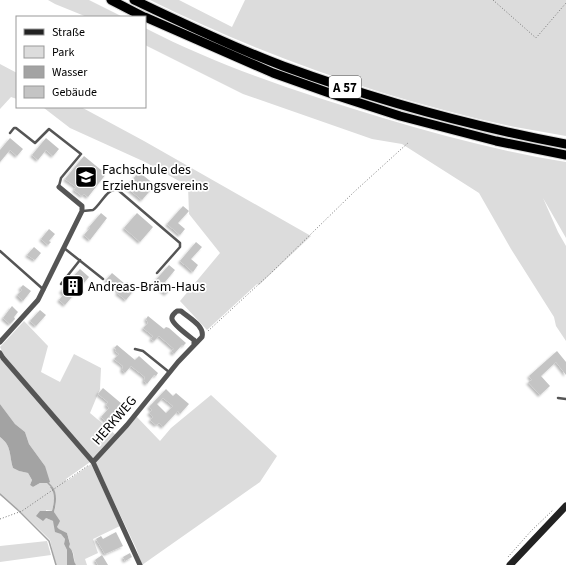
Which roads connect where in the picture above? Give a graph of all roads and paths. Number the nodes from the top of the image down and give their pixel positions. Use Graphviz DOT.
graph roads {
  1 [pos="111,0"];
  2 [pos="134,0"];
  3 [pos="493,0"];
  4 [pos="566,3"];
  5 [pos="143,16"];
  6 [pos="146,17"];
  7 [pos="10,133"];
  8 [pos="409,142"];
  9 [pos="566,144"];
  10 [pos="566,155"];
  11 [pos="59,187"];
  12 [pos="82,211"];
  13 [pos="64,248"];
  14 [pos="0,251"];
  15 [pos="80,260"];
  16 [pos="157,273"];
  17 [pos="103,278"];
  18 [pos="61,284"];
  19 [pos="44,290"];
  20 [pos="202,337"];
  21 [pos="0,342"];
  22 [pos="194,345"];
  23 [pos="136,349"];
  24 [pos="0,353"];
  25 [pos="169,373"];
  26 [pos="558,398"];
  27 [pos="566,399"];
  28 [pos="93,462"];
  29 [pos="566,506"];
  30 [pos="553,510"];
  31 [pos="0,520"];
  32 [pos="508,562"];
  33 [pos="140,565"];
  1 -- 5 [label="highway, A 57"];
  2 -- 9 [label="highway, A 57"];
  3 -- 4 [label="path"];
  6 -- 10 [label="highway, A 57"];
  7 -- 11 [label="lane"];
  8 -- 20 [label="path"];
  11 -- 12 [label="street"];
  12 -- 13 [label="street"];
  12 -- 16 [label="lane"];
  13 -- 15 [label="lane"];
  13 -- 19 [label="street"];
  14 -- 19 [label="lane"];
  15 -- 17 [label="lane"];
  15 -- 18 [label="lane"];
  19 -- 21 [label="street"];
  20 -- 22 [label="street, HERKWEG"];
  20 -- 22 [label="street"];
  22 -- 25 [label="street, HERKWEG"];
  23 -- 25 [label="lane"];
  24 -- 28 [label="street"];
  25 -- 28 [label="street, HERKWEG"];
  26 -- 27 [label="lane"];
  28 -- 31 [label="path"];
  28 -- 33 [label="street, HERKWEG"];
  29 -- 32 [label="main road"];
  30 -- 32 [label="path"];
}
